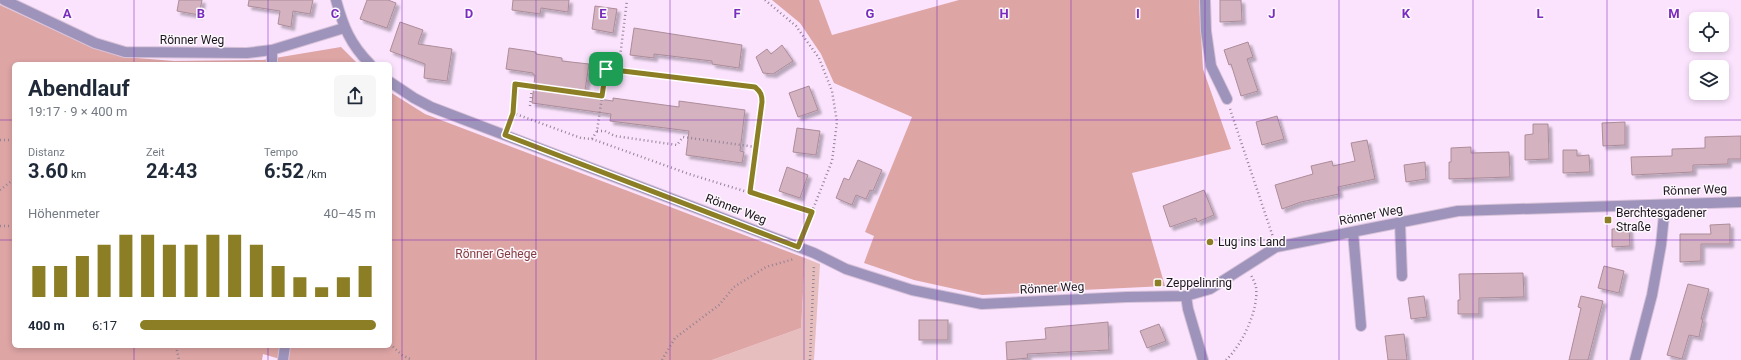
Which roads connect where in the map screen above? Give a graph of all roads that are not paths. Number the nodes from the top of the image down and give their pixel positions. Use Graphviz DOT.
graph roads {
  1 [pos="4,0"];
  2 [pos="336,0"];
  3 [pos="1205,0"];
  4 [pos="344,28"];
  5 [pos="272,50"];
  6 [pos="272,62"];
  7 [pos="368,62"];
  8 [pos="392,83"];
  9 [pos="1227,99"];
  10 [pos="1741,202"];
  11 [pos="1665,205"];
  12 [pos="1400,223"];
  13 [pos="1353,232"];
  14 [pos="1402,276"];
  15 [pos="1186,296"];
  16 [pos="1361,326"];
  17 [pos="285,348"];
  18 [pos="283,360"];
  19 [pos="1202,360"];
  20 [pos="1635,360"];
  1 -- 5 [label="street, Rönner Weg"];
  2 -- 4 [label="street"];
  3 -- 9 [label="street"];
  4 -- 5 [label="street, Rönner Weg"];
  4 -- 7 [label="street"];
  5 -- 6 [label="street"];
  8 -- 15 [label="street, Rönner Weg"];
  10 -- 11 [label="street, Rönner Weg"];
  11 -- 12 [label="street, Rönner Weg"];
  11 -- 20 [label="street"];
  12 -- 13 [label="street, Rönner Weg"];
  12 -- 14 [label="street"];
  13 -- 15 [label="street, Rönner Weg"];
  13 -- 16 [label="street"];
  15 -- 19 [label="street"];
  17 -- 18 [label="street"];
}
